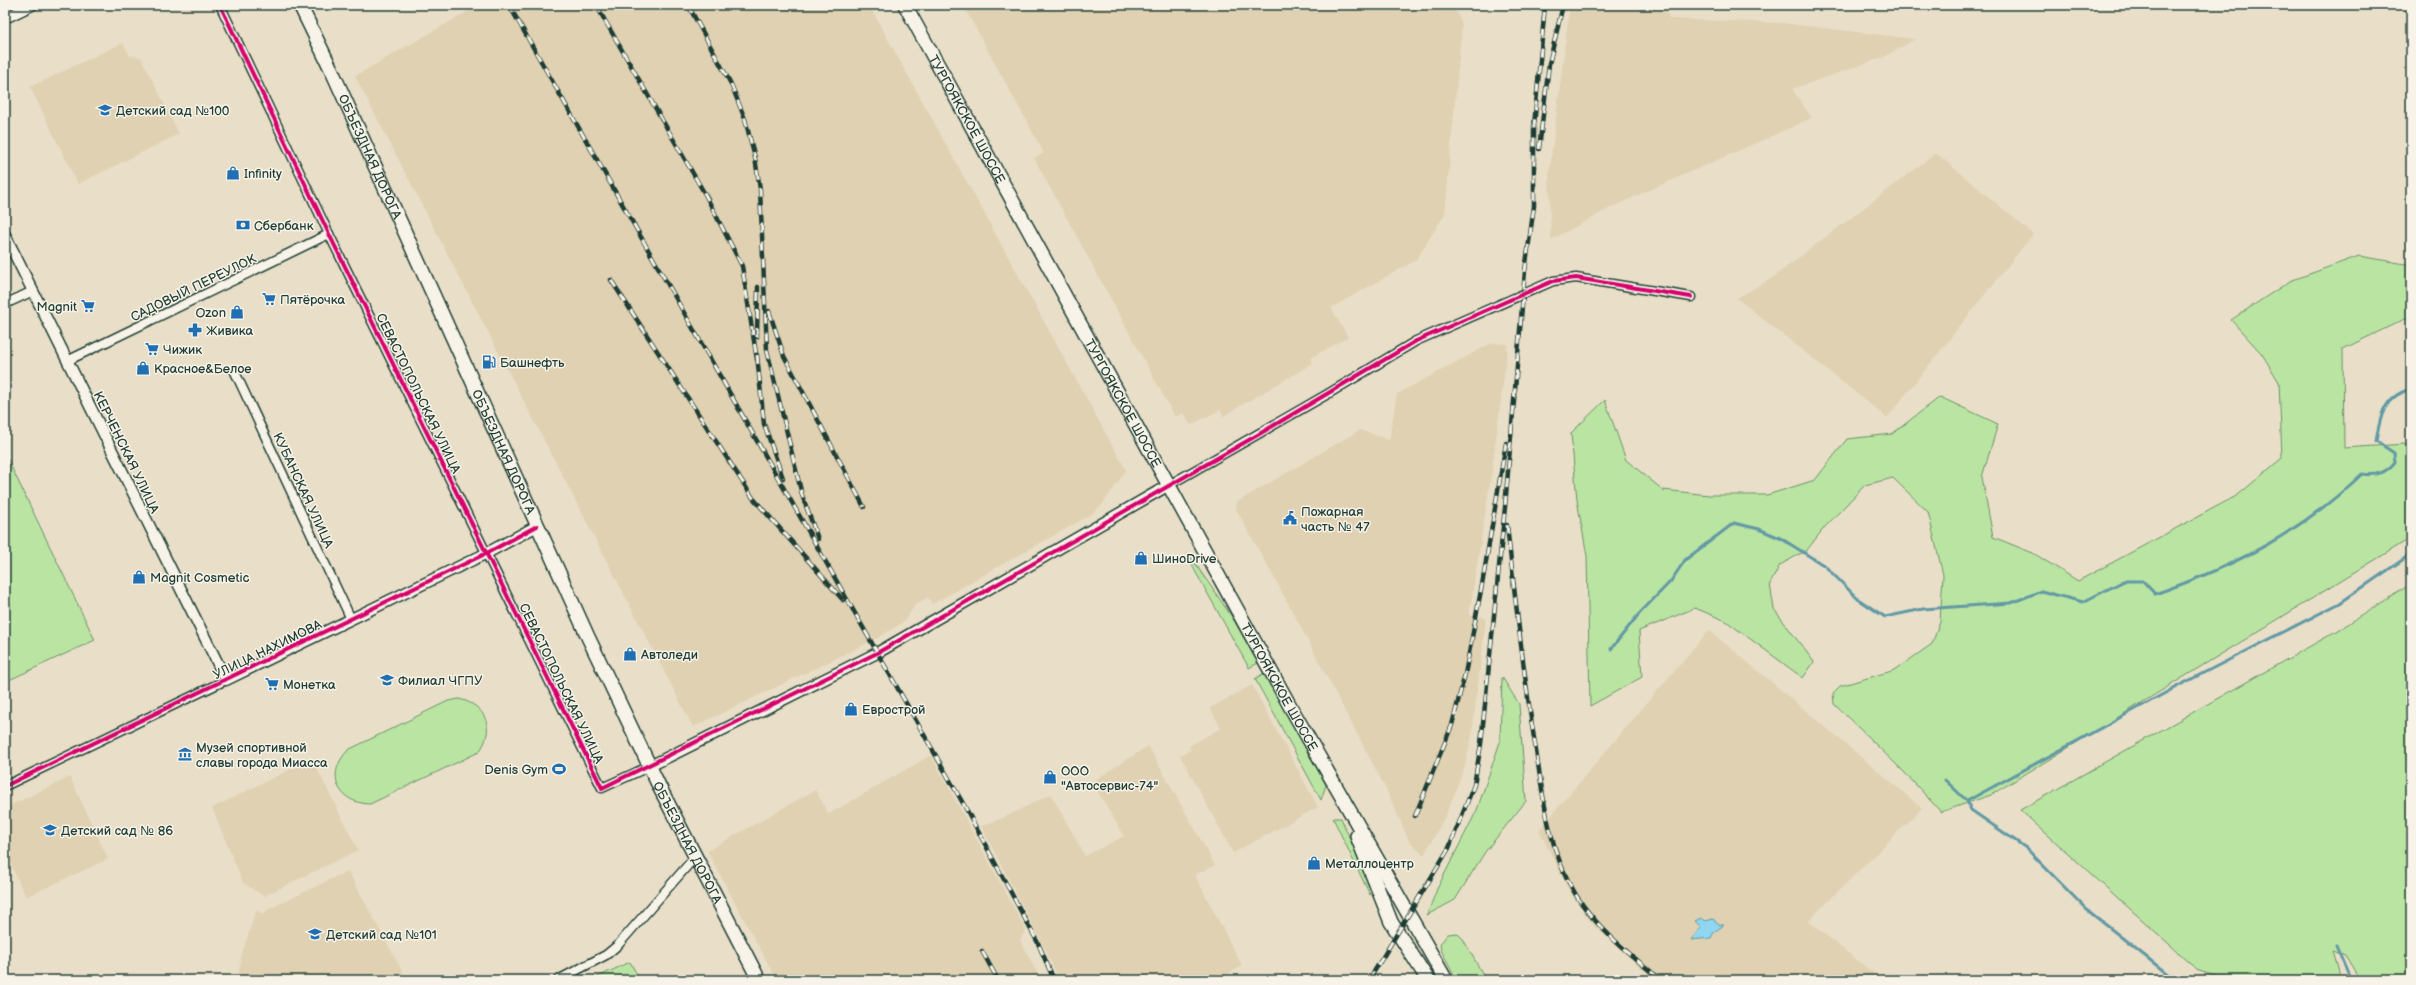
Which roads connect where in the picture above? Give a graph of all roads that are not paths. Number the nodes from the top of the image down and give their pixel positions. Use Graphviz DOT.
graph roads {
  1 [pos="32,5"];
  2 [pos="220,5"];
  3 [pos="300,5"];
  4 [pos="905,5"];
  5 [pos="5,18"];
  6 [pos="329,234"];
  7 [pos="5,235"];
  8 [pos="33,291"];
  9 [pos="1692,297"];
  10 [pos="5,304"];
  11 [pos="67,361"];
  12 [pos="235,372"];
  13 [pos="1169,485"];
  14 [pos="537,526"];
  15 [pos="487,554"];
  16 [pos="351,619"];
  17 [pos="226,680"];
  18 [pos="650,766"];
  19 [pos="5,786"];
  20 [pos="1344,800"];
  21 [pos="695,857"];
  22 [pos="558,980"];
  23 [pos="758,980"];
  24 [pos="1428,980"];
  25 [pos="1446,980"];
  1 -- 5 [label="street"];
  2 -- 6 [label="street, СЕВАСТОПОЛЬСКАЯ УЛИЦА"];
  3 -- 14 [label="main road, ОБЪЕЗДНАЯ ДОРОГА"];
  4 -- 13 [label="main road, ТУРГОЯКСКОЕ ШОССЕ"];
  6 -- 11 [label="street, САДОВЫЙ ПЕРЕУЛОК"];
  6 -- 15 [label="street, СЕВАСТОПОЛЬСКАЯ УЛИЦА"];
  7 -- 8 [label="street, КЕРЧЕНСКАЯ УЛИЦА"];
  8 -- 10 [label="street"];
  8 -- 11 [label="street, КЕРЧЕНСКАЯ УЛИЦА"];
  9 -- 13 [label="street"];
  11 -- 17 [label="street, КЕРЧЕНСКАЯ УЛИЦА"];
  12 -- 16 [label="street, КУБАНСКАЯ УЛИЦА"];
  13 -- 18 [label="street"];
  13 -- 20 [label="main road, ТУРГОЯКСКОЕ ШОССЕ"];
  14 -- 15 [label="street, УЛИЦА НАХИМОВА"];
  14 -- 18 [label="main road, ОБЪЕЗДНАЯ ДОРОГА"];
  15 -- 16 [label="street, УЛИЦА НАХИМОВА"];
  15 -- 18 [label="street, СЕВАСТОПОЛЬСКАЯ УЛИЦА"];
  16 -- 17 [label="street, УЛИЦА НАХИМОВА"];
  17 -- 19 [label="street, УЛИЦА НАХИМОВА"];
  18 -- 21 [label="main road, ОБЪЕЗДНАЯ ДОРОГА"];
  20 -- 24 [label="main road, ТУРГОЯКСКОЕ ШОССЕ"];
  20 -- 25 [label="main road, ТУРГОЯКСКОЕ ШОССЕ"];
  21 -- 22 [label="street"];
  21 -- 23 [label="main road, ОБЪЕЗДНАЯ ДОРОГА"];
}
